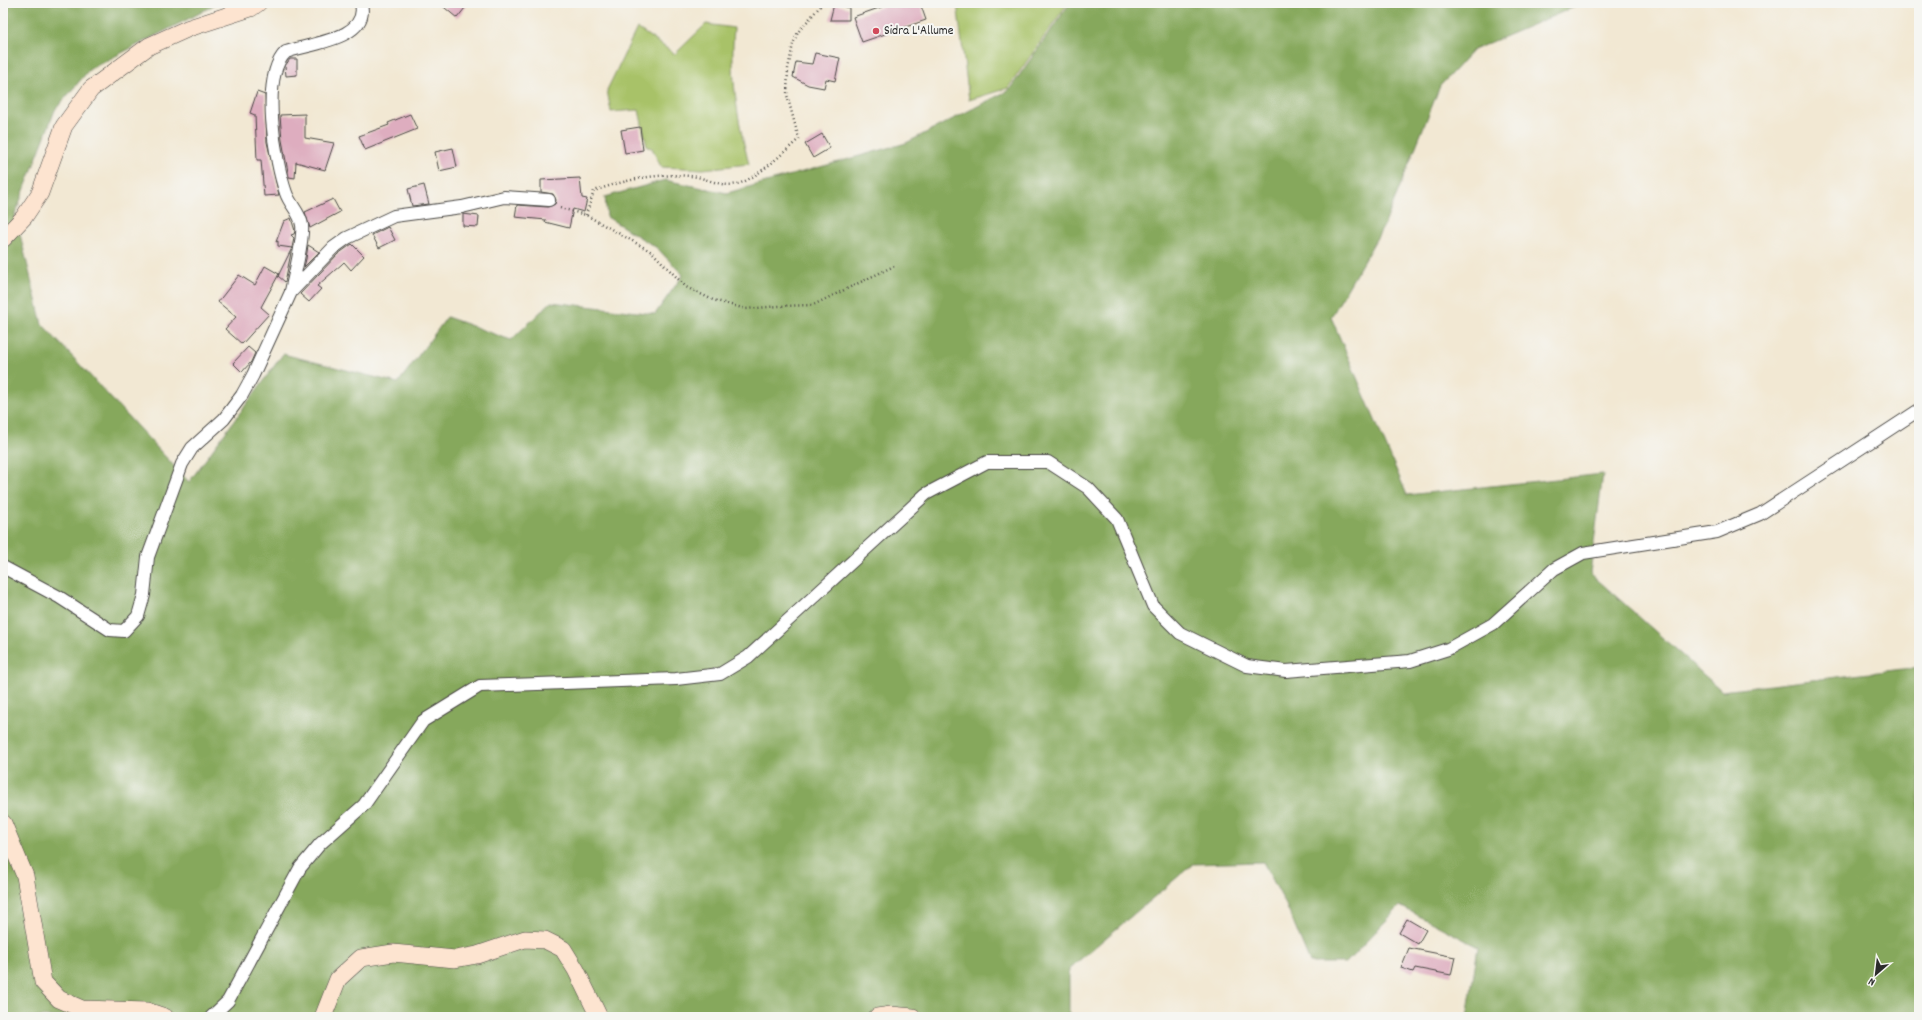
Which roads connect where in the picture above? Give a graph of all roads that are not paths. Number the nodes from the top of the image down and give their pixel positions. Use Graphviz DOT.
graph roads {
  1 [pos="258,3"];
  2 [pos="360,3"];
  3 [pos="549,200"];
  4 [pos="3,239"];
  5 [pos="291,292"];
  6 [pos="1919,410"];
  7 [pos="3,567"];
  8 [pos="3,823"];
  9 [pos="165,1017"];
  10 [pos="211,1017"];
  11 [pos="323,1017"];
  12 [pos="599,1017"];
  13 [pos="877,1017"];
  14 [pos="913,1017"];
  1 -- 4 [label="street"];
  2 -- 5 [label="street"];
  3 -- 5 [label="street"];
  5 -- 7 [label="street"];
  6 -- 10 [label="street"];
  8 -- 9 [label="street"];
  11 -- 12 [label="street"];
  13 -- 14 [label="street"];
}
